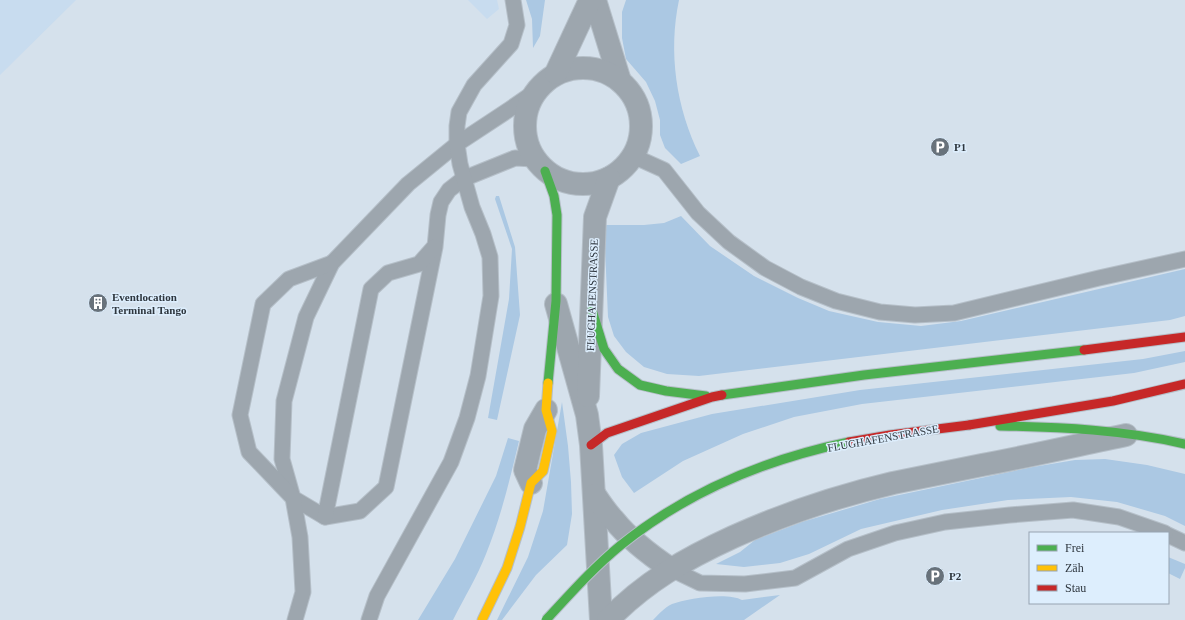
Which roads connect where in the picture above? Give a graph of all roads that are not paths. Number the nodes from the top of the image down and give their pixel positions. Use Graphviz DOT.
graph roads {
  1 [pos="513,0"];
  2 [pos="590,0"];
  3 [pos="595,0"];
  4 [pos="556,73"];
  5 [pos="620,81"];
  6 [pos="536,90"];
  7 [pos="457,144"];
  8 [pos="633,156"];
  9 [pos="540,165"];
  10 [pos="609,178"];
  11 [pos="463,179"];
  12 [pos="435,247"];
  13 [pos="1185,260"];
  14 [pos="332,263"];
  15 [pos="556,301"];
  16 [pos="592,310"];
  17 [pos="1185,337"];
  18 [pos="1185,384"];
  19 [pos="712,397"];
  20 [pos="546,410"];
  21 [pos="587,415"];
  22 [pos="969,425"];
  23 [pos="1131,434"];
  24 [pos="1185,444"];
  25 [pos="591,445"];
  26 [pos="531,483"];
  27 [pos="595,495"];
  28 [pos="293,498"];
  29 [pos="325,517"];
  30 [pos="1162,532"];
  31 [pos="1169,535"];
  32 [pos="1185,543"];
  33 [pos="671,569"];
  34 [pos="295,620"];
  35 [pos="369,620"];
  36 [pos="482,620"];
  37 [pos="546,620"];
  38 [pos="601,620"];
  39 [pos="608,620"];
  1 -- 7 [label="lane"];
  2 -- 4 [label="street, FLUGHAFENSTRASSE"];
  3 -- 5 [label="street, FLUGHAFENSTRASSE"];
  4 -- 5 [label="street, FLUGHAFENSTRASSE"];
  4 -- 6 [label="street, FLUGHAFENSTRASSE"];
  5 -- 8 [label="street, FLUGHAFENSTRASSE"];
  6 -- 7 [label="lane"];
  6 -- 9 [label="street, FLUGHAFENSTRASSE"];
  7 -- 11 [label="lane"];
  7 -- 14 [label="lane"];
  8 -- 10 [label="street, FLUGHAFENSTRASSE"];
  8 -- 13 [label="lane"];
  9 -- 10 [label="street, FLUGHAFENSTRASSE"];
  9 -- 11 [label="lane"];
  9 -- 15 [label="main road, FLUGHAFENSTRASSE"];
  10 -- 16 [label="street, FLUGHAFENSTRASSE"];
  11 -- 12 [label="lane"];
  11 -- 35 [label="lane"];
  12 -- 29 [label="lane"];
  12 -- 29 [label="lane"];
  14 -- 28 [label="lane"];
  14 -- 28 [label="lane"];
  15 -- 20 [label="main road, FLUGHAFENSTRASSE"];
  15 -- 21 [label="street, FLUGHAFENSTRASSE"];
  16 -- 19 [label="main road"];
  16 -- 21 [label="street, FLUGHAFENSTRASSE"];
  17 -- 19 [label="main road"];
  18 -- 22 [label="main road"];
  19 -- 25 [label="main road"];
  20 -- 26 [label="street, FLUGHAFENSTRASSE"];
  21 -- 25 [label="street, FLUGHAFENSTRASSE"];
  22 -- 23 [label="main road, FLUGHAFENSTRASSE"];
  22 -- 37 [label="main road, FLUGHAFENSTRASSE, bridge"];
  23 -- 24 [label="main road, FLUGHAFENSTRASSE"];
  23 -- 33 [label="street, FLUGHAFENSTRASSE"];
  25 -- 27 [label="street, FLUGHAFENSTRASSE"];
  26 -- 36 [label="main road, FLUGHAFENSTRASSE"];
  27 -- 33 [label="street"];
  27 -- 38 [label="street, FLUGHAFENSTRASSE"];
  28 -- 29 [label="lane"];
  28 -- 34 [label="lane"];
  30 -- 33 [label="lane"];
  31 -- 32 [label="lane"];
  33 -- 39 [label="street, FLUGHAFENSTRASSE"];
}
